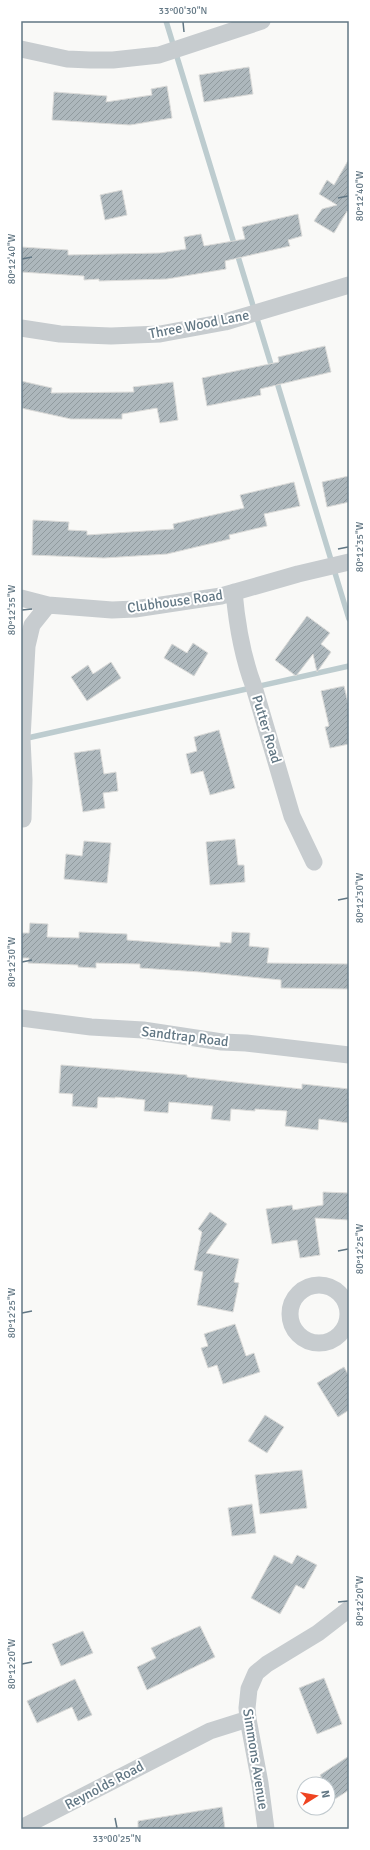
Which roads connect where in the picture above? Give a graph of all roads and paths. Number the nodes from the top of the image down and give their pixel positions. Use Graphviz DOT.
graph roads {
  1 [pos="262,21"];
  2 [pos="21,49"];
  3 [pos="349,285"];
  4 [pos="21,328"];
  5 [pos="349,562"];
  6 [pos="234,592"];
  7 [pos="21,598"];
  8 [pos="48,605"];
  9 [pos="23,819"];
  10 [pos="314,862"];
  11 [pos="21,1018"];
  12 [pos="349,1055"];
  13 [pos="349,1609"];
  14 [pos="248,1719"];
  15 [pos="21,1828"];
  16 [pos="266,1829"];
  1 -- 2 [label="street"];
  3 -- 4 [label="street, Three Wood Lane"];
  5 -- 6 [label="street, Clubhouse Road"];
  6 -- 8 [label="street, Clubhouse Road"];
  6 -- 10 [label="street, Putter Road"];
  7 -- 8 [label="street, Clubhouse Road"];
  8 -- 9 [label="street"];
  11 -- 12 [label="street, Sandtrap Road"];
  13 -- 14 [label="street, Simmons Avenue"];
  14 -- 15 [label="street, Reynolds Road"];
  14 -- 16 [label="street, Simmons Avenue"];
}
